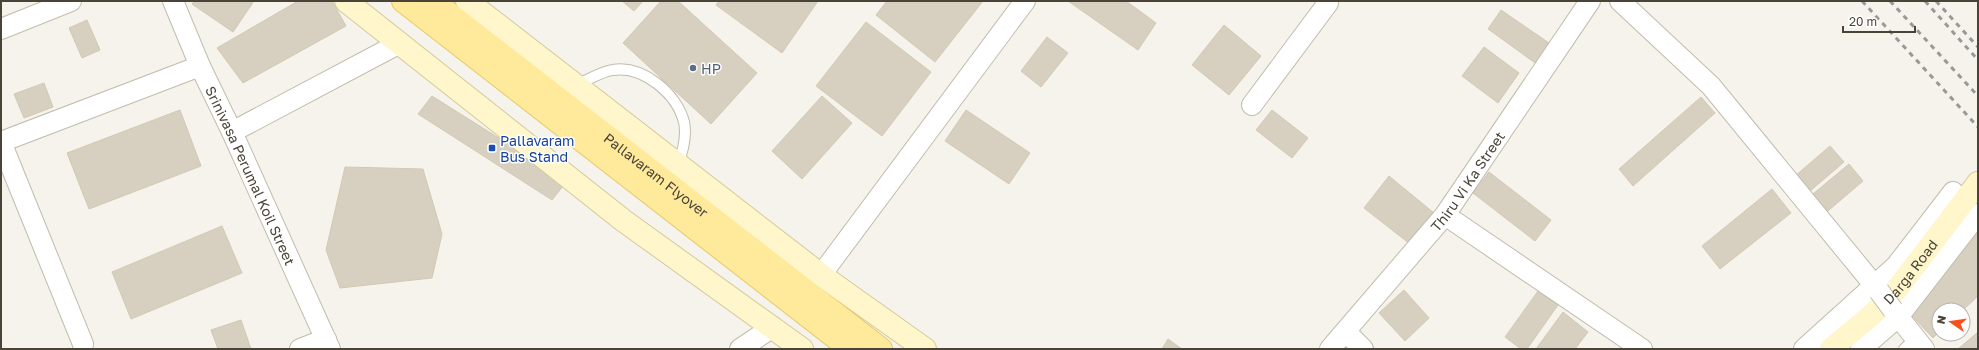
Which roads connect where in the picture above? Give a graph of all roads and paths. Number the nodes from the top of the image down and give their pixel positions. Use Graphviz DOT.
graph roads {
  1 [pos="71,1"];
  2 [pos="173,1"];
  3 [pos="346,1"];
  4 [pos="403,1"];
  5 [pos="433,1"];
  6 [pos="467,1"];
  7 [pos="1025,1"];
  8 [pos="1590,1"];
  9 [pos="1620,1"];
  10 [pos="1328,2"];
  11 [pos="1,29"];
  12 [pos="400,43"];
  13 [pos="200,66"];
  14 [pos="576,85"];
  15 [pos="1252,105"];
  16 [pos="232,132"];
  17 [pos="1,142"];
  18 [pos="678,164"];
  19 [pos="1978,184"];
  20 [pos="1953,192"];
  21 [pos="1445,214"];
  22 [pos="1978,214"];
  23 [pos="821,275"];
  24 [pos="1877,288"];
  25 [pos="1895,314"];
  26 [pos="772,327"];
  27 [pos="1346,332"];
  28 [pos="83,344"];
  29 [pos="328,344"];
  30 [pos="1915,346"];
  31 [pos="300,349"];
  32 [pos="740,349"];
  33 [pos="802,349"];
  34 [pos="850,349"];
  35 [pos="880,349"];
  36 [pos="925,349"];
  37 [pos="1330,349"];
  38 [pos="1363,349"];
  39 [pos="1642,349"];
  40 [pos="1804,349"];
  41 [pos="1831,349"];
  42 [pos="1861,349"];
  1 -- 11 [label="street"];
  2 -- 13 [label="street, Srinivasa Perumal Koil Street"];
  3 -- 12 [label="street"];
  4 -- 34 [label="main road, Pallavaram Flyover"];
  5 -- 35 [label="main road, Pallavaram Flyover"];
  6 -- 14 [label="street"];
  7 -- 23 [label="street"];
  8 -- 21 [label="street, Thiru Vi Ka Street"];
  9 -- 24 [label="street"];
  10 -- 15 [label="street"];
  12 -- 16 [label="street"];
  12 -- 26 [label="street"];
  13 -- 16 [label="street, Srinivasa Perumal Koil Street"];
  13 -- 17 [label="street"];
  14 -- 18 [label="street"];
  14 -- 18 [label="lane"];
  16 -- 29 [label="street, Srinivasa Perumal Koil Street"];
  17 -- 28 [label="street"];
  18 -- 23 [label="street"];
  19 -- 41 [label="street, Darga Road"];
  20 -- 24 [label="street"];
  21 -- 27 [label="street, Thiru Vi Ka Street"];
  21 -- 39 [label="street"];
  22 -- 25 [label="street"];
  23 -- 36 [label="street"];
  24 -- 25 [label="street, bridge"];
  24 -- 40 [label="street"];
  25 -- 30 [label="street"];
  25 -- 42 [label="street"];
  26 -- 32 [label="street"];
  26 -- 33 [label="street"];
  27 -- 37 [label="street, Thiru Vi Ka Street"];
  27 -- 38 [label="street"];
  29 -- 31 [label="street"];
}
